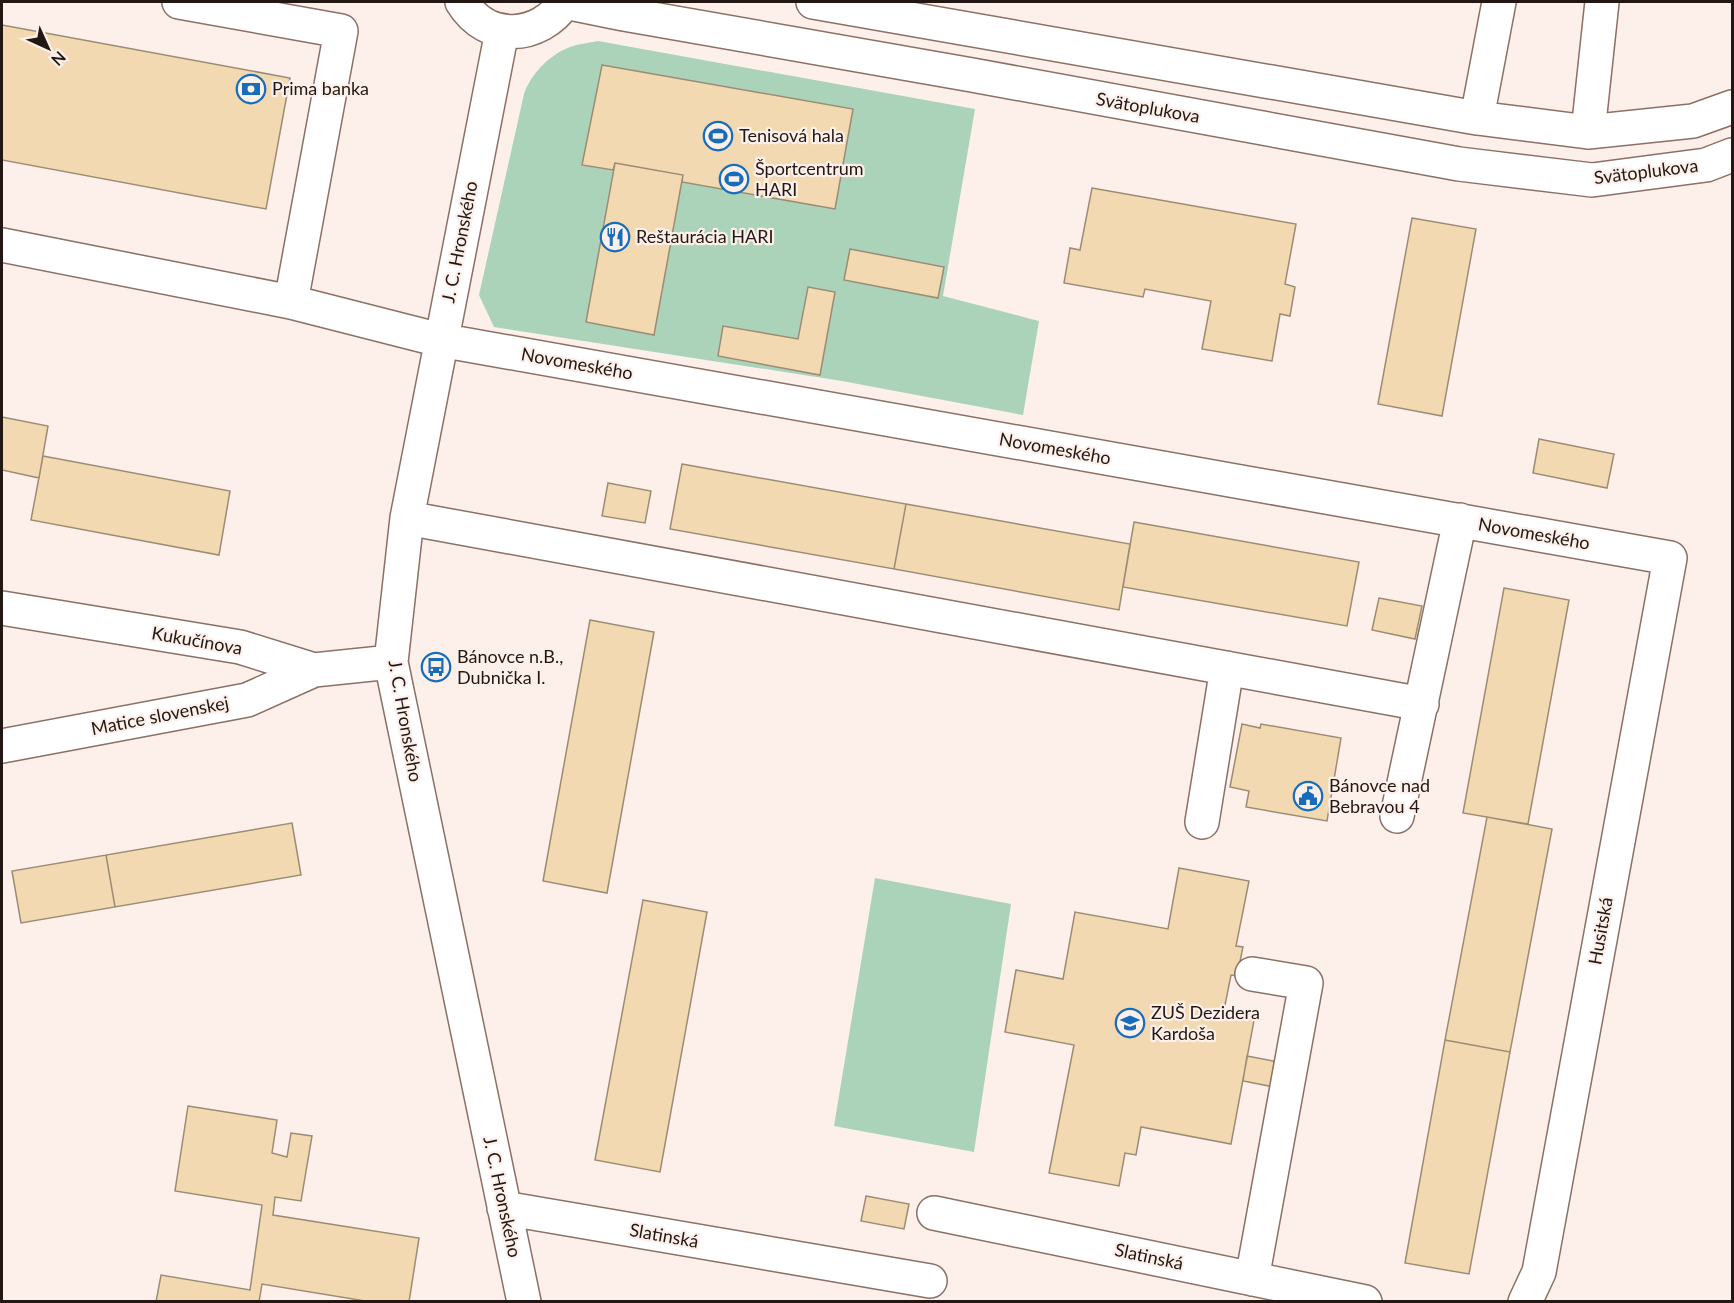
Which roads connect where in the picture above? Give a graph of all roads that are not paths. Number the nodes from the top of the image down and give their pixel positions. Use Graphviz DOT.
graph roads {
  1 [pos="179,2"];
  2 [pos="462,2"];
  3 [pos="565,2"];
  4 [pos="813,2"];
  5 [pos="1499,2"];
  6 [pos="1602,2"];
  7 [pos="502,31"];
  8 [pos="1732,107"];
  9 [pos="1477,118"];
  10 [pos="1587,132"];
  11 [pos="1732,155"];
  12 [pos="2,244"];
  13 [pos="291,302"];
  14 [pos="440,340"];
  15 [pos="407,518"];
  16 [pos="1460,520"];
  17 [pos="1670,558"];
  18 [pos="2,609"];
  19 [pos="391,662"];
  20 [pos="1227,668"];
  21 [pos="314,670"];
  22 [pos="1422,704"];
  23 [pos="2,746"];
  24 [pos="1397,816"];
  25 [pos="1202,822"];
  26 [pos="1252,974"];
  27 [pos="504,1208"];
  28 [pos="934,1213"];
  29 [pos="1252,1279"];
  30 [pos="930,1281"];
  31 [pos="524,1302"];
  32 [pos="1365,1302"];
  33 [pos="1525,1302"];
  1 -- 13 [label="street"];
  2 -- 7 [label="street"];
  3 -- 7 [label="street"];
  3 -- 11 [label="street, Svätoplukova"];
  4 -- 9 [label="street"];
  5 -- 9 [label="street"];
  6 -- 10 [label="street"];
  7 -- 14 [label="street, J. C. Hronského"];
  8 -- 10 [label="street"];
  9 -- 10 [label="street"];
  12 -- 13 [label="street, Novomeského"];
  13 -- 14 [label="street, Novomeského"];
  14 -- 15 [label="street, J. C. Hronského"];
  14 -- 16 [label="street, Novomeského"];
  15 -- 19 [label="street, J. C. Hronského"];
  15 -- 20 [label="street"];
  16 -- 17 [label="street, Novomeského"];
  16 -- 22 [label="street"];
  17 -- 33 [label="street, Husitská"];
  18 -- 21 [label="street, Kukučínova"];
  19 -- 21 [label="street, Kukučínova"];
  19 -- 27 [label="street, J. C. Hronského"];
  20 -- 22 [label="street"];
  20 -- 25 [label="street"];
  21 -- 23 [label="street, Matice slovenskej"];
  22 -- 24 [label="street"];
  26 -- 29 [label="street"];
  27 -- 30 [label="street, Slatinská"];
  27 -- 31 [label="street, J. C. Hronského"];
  28 -- 29 [label="street, Slatinská"];
  29 -- 32 [label="street, Slatinská"];
}
